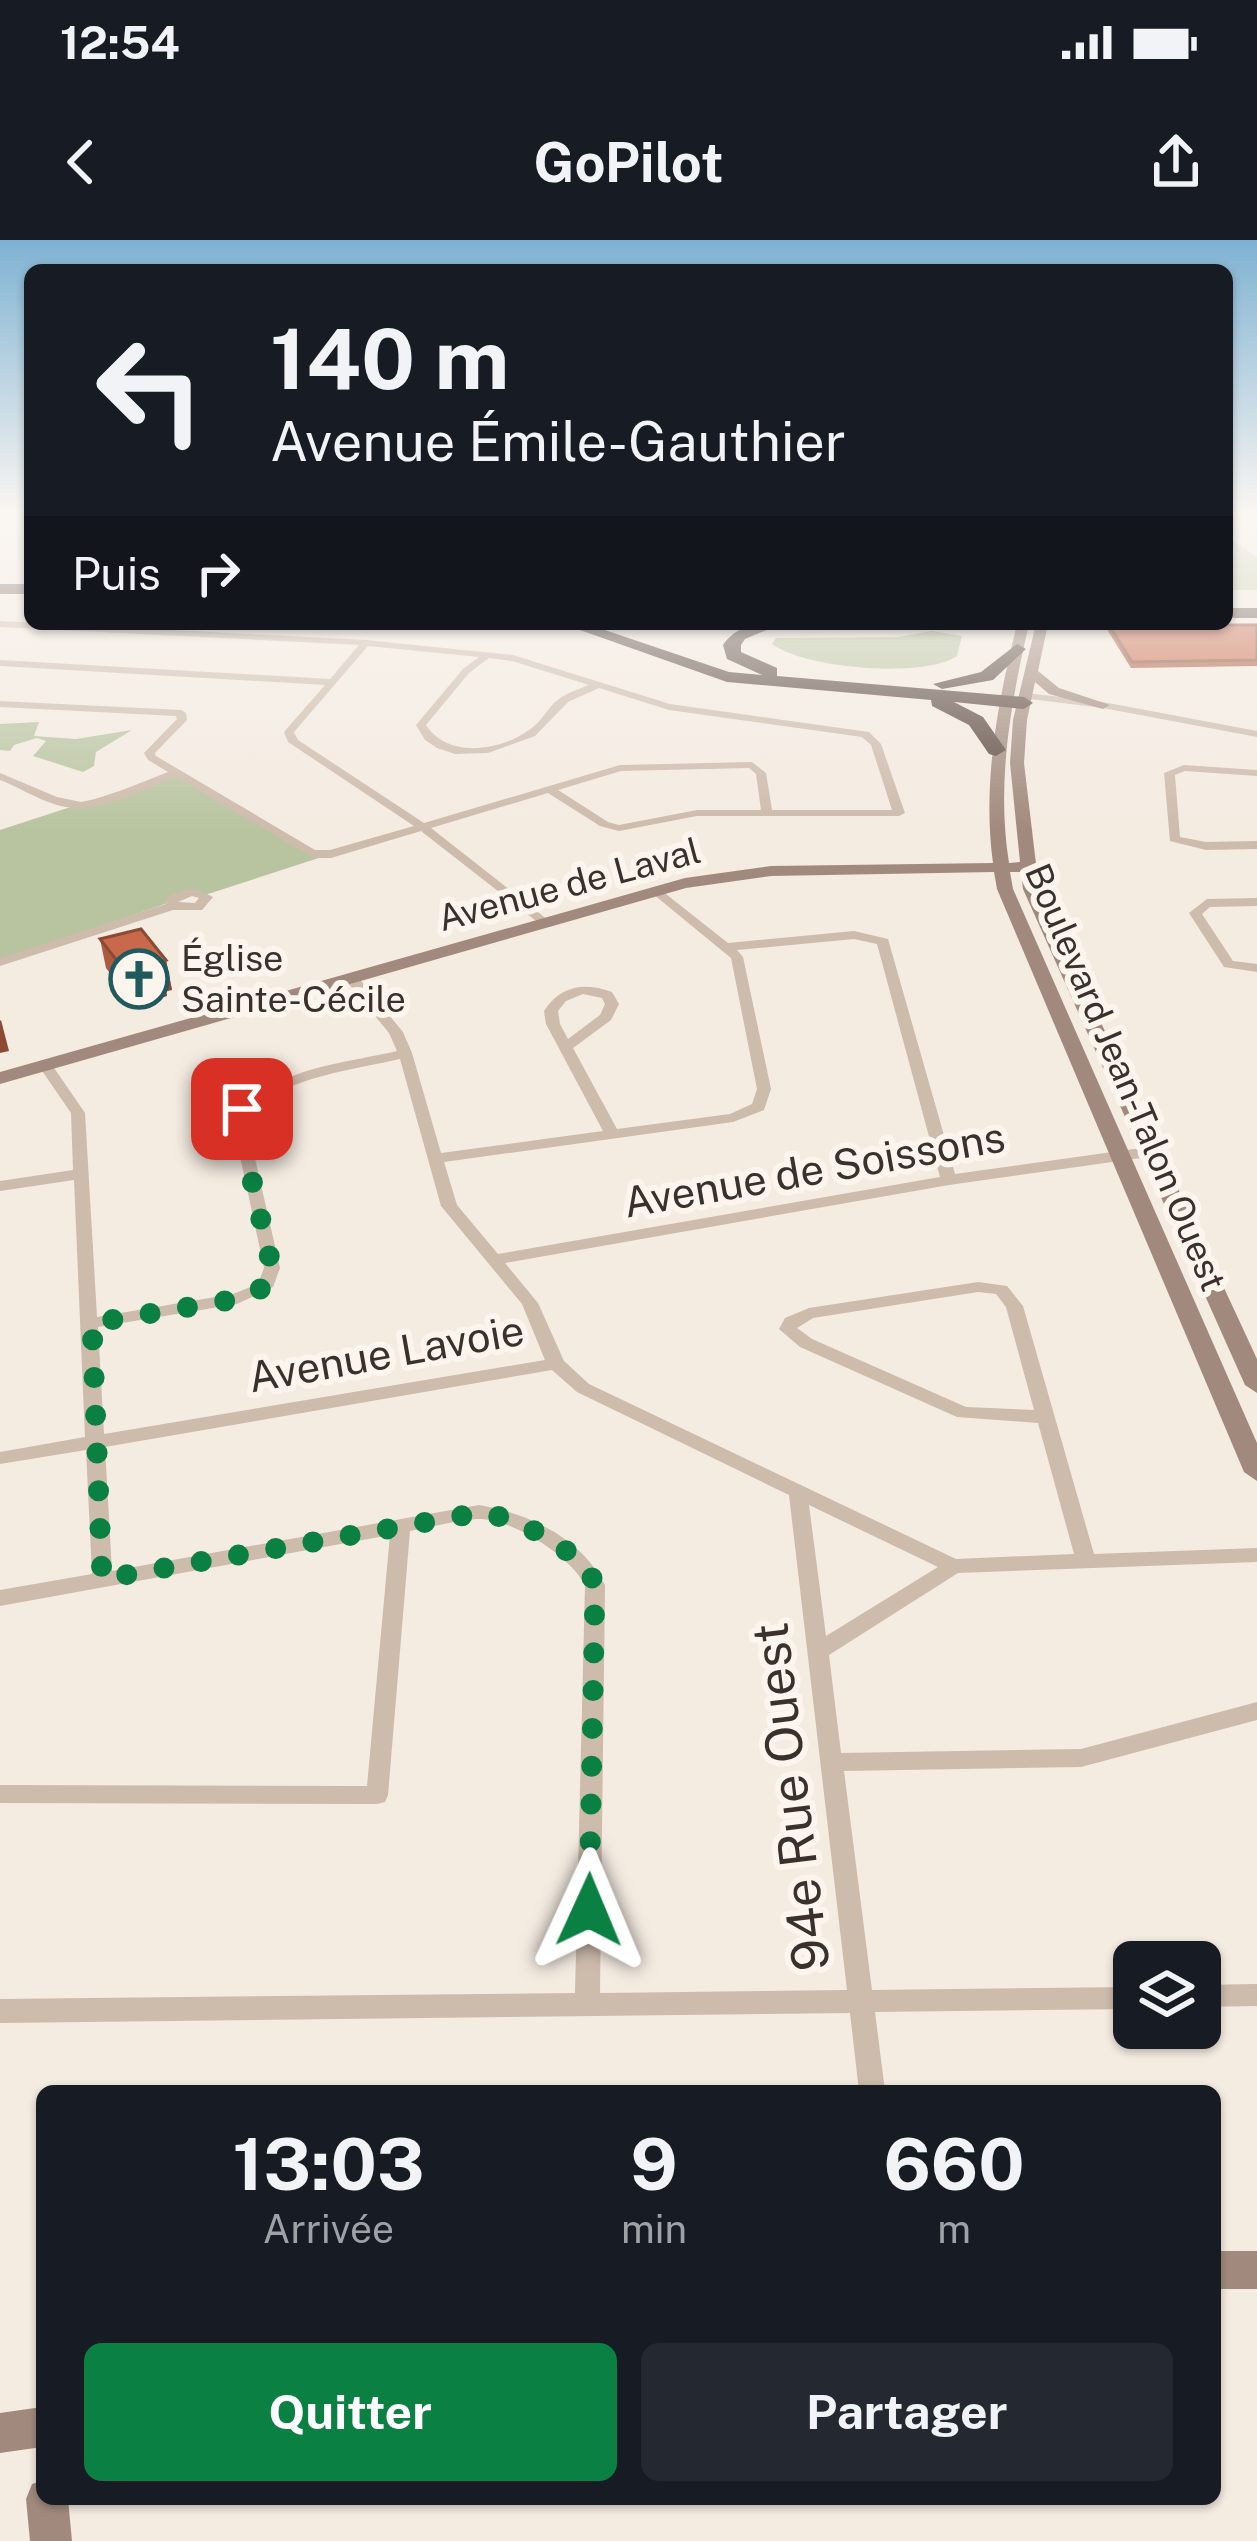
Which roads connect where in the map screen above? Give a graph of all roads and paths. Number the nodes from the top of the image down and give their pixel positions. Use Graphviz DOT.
graph roads {
  1 [pos="116,630"];
  2 [pos="589,630"];
  3 [pos="754,630"];
  4 [pos="1022,630"];
  5 [pos="1041,630"];
  6 [pos="366,643"];
  7 [pos="1017,649"];
  8 [pos="488,656"];
  9 [pos="0,663"];
  10 [pos="1033,674"];
  11 [pos="332,682"];
  12 [pos="892,684"];
  13 [pos="598,685"];
  14 [pos="872,691"];
  15 [pos="1016,699"];
  16 [pos="0,704"];
  17 [pos="1103,705"];
  18 [pos="1143,712"];
  19 [pos="1257,734"];
  20 [pos="996,750"];
  21 [pos="178,772"];
  22 [pos="1257,773"];
  23 [pos="0,776"];
  24 [pos="551,790"];
  25 [pos="766,812"];
  26 [pos="422,826"];
  27 [pos="1257,845"];
  28 [pos="1001,868"];
  29 [pos="1028,868"];
  30 [pos="657,891"];
  31 [pos="1257,902"];
  32 [pos="172,906"];
  33 [pos="544,923"];
  34 [pos="729,947"];
  35 [pos="0,962"];
  36 [pos="1257,968"];
  37 [pos="351,978"];
  38 [pos="567,1046"];
  39 [pos="405,1053"];
  40 [pos="45,1065"];
  41 [pos="0,1078"];
  42 [pos="612,1135"];
  43 [pos="1148,1152"];
  44 [pos="1120,1156"];
  45 [pos="436,1158"];
  46 [pos="80,1174"];
  47 [pos="949,1180"];
  48 [pos="0,1186"];
  49 [pos="493,1260"];
  50 [pos="92,1323"];
  51 [pos="556,1364"];
  52 [pos="1257,1385"];
  53 [pos="1045,1418"];
  54 [pos="95,1442"];
  55 [pos="0,1458"];
  56 [pos="1257,1472"];
  57 [pos="798,1492"];
  58 [pos="401,1527"];
  59 [pos="1257,1555"];
  60 [pos="1086,1561"];
  61 [pos="955,1566"];
  62 [pos="102,1579"];
  63 [pos="0,1598"];
  64 [pos="820,1650"];
  65 [pos="1257,1711"];
  66 [pos="835,1762"];
  67 [pos="0,1794"];
  68 [pos="1257,1995"];
  69 [pos="1221,1996"];
  70 [pos="1113,1998"];
  71 [pos="587,2002"];
  72 [pos="858,2003"];
  73 [pos="0,2012"];
  74 [pos="871,2085"];
  75 [pos="1221,2270"];
  76 [pos="1257,2270"];
  77 [pos="47,2505"];
  78 [pos="51,2541"];
  1 -- 6 [label="street"];
  2 -- 14 [label="highway"];
  3 -- 12 [label="highway"];
  4 -- 7 [label="street, Boulevard Jean-Talon Ouest"];
  5 -- 10 [label="street, Boulevard Jean-Talon Ouest"];
  6 -- 8 [label="street"];
  6 -- 11 [label="street"];
  7 -- 12 [label="highway"];
  7 -- 15 [label="street, Boulevard Jean-Talon Ouest"];
  8 -- 13 [label="street"];
  8 -- 13 [label="street"];
  9 -- 11 [label="street"];
  10 -- 15 [label="street, Boulevard Jean-Talon Ouest"];
  10 -- 17 [label="street"];
  11 -- 26 [label="street"];
  12 -- 15 [label="highway"];
  13 -- 25 [label="street"];
  14 -- 15 [label="highway"];
  14 -- 20 [label="highway"];
  15 -- 17 [label="street"];
  15 -- 18 [label="street"];
  15 -- 20 [label="street, Boulevard Jean-Talon Ouest"];
  15 -- 29 [label="street, Boulevard Jean-Talon Ouest"];
  16 -- 21 [label="street"];
  17 -- 18 [label="street"];
  18 -- 19 [label="street"];
  20 -- 28 [label="street, Boulevard Jean-Talon Ouest"];
  21 -- 23 [label="street"];
  21 -- 26 [label="street"];
  22 -- 27 [label="street"];
  24 -- 25 [label="street"];
  24 -- 25 [label="street"];
  24 -- 26 [label="street"];
  26 -- 33 [label="street"];
  28 -- 29 [label="street, Avenue de Laval"];
  28 -- 30 [label="street, Avenue de Laval"];
  28 -- 44 [label="street, Boulevard Jean-Talon Ouest"];
  29 -- 43 [label="street, Boulevard Jean-Talon Ouest"];
  30 -- 33 [label="street, Avenue de Laval"];
  30 -- 34 [label="street"];
  31 -- 36 [label="street"];
  32 -- 35 [label="street"];
  33 -- 37 [label="street, Avenue de Laval"];
  34 -- 42 [label="street"];
  34 -- 47 [label="street"];
  37 -- 39 [label="street"];
  37 -- 40 [label="street, Avenue de Laval"];
  38 -- 38 [label="street"];
  38 -- 42 [label="street"];
  39 -- 45 [label="street"];
  39 -- 50 [label="street"];
  40 -- 41 [label="street, Avenue de Laval"];
  40 -- 46 [label="street"];
  42 -- 45 [label="street"];
  43 -- 44 [label="street, Avenue de Soissons"];
  43 -- 52 [label="street, Boulevard Jean-Talon Ouest"];
  44 -- 47 [label="street, Avenue de Soissons"];
  44 -- 56 [label="street, Boulevard Jean-Talon Ouest"];
  45 -- 49 [label="street"];
  46 -- 48 [label="street"];
  46 -- 50 [label="street"];
  47 -- 49 [label="street, Avenue de Soissons"];
  49 -- 51 [label="street"];
  50 -- 54 [label="street"];
  51 -- 54 [label="street, Avenue Lavoie"];
  51 -- 57 [label="street, Avenue Lavoie"];
  53 -- 53 [label="street"];
  53 -- 60 [label="street"];
  54 -- 55 [label="street, Avenue Lavoie"];
  54 -- 62 [label="street"];
  57 -- 61 [label="street, Avenue Lavoie"];
  57 -- 64 [label="street, 94e Rue Ouest"];
  58 -- 62 [label="street"];
  58 -- 67 [label="street"];
  58 -- 71 [label="street"];
  59 -- 60 [label="street, Avenue Lavoie"];
  60 -- 61 [label="street, Avenue Lavoie"];
  61 -- 64 [label="street, Avenue Lavoie"];
  62 -- 63 [label="street"];
  64 -- 66 [label="street, 94e Rue Ouest"];
  65 -- 66 [label="street"];
  66 -- 72 [label="street, 94e Rue Ouest"];
  68 -- 69 [label="street"];
  70 -- 72 [label="street"];
  71 -- 72 [label="street"];
  71 -- 73 [label="street"];
  72 -- 74 [label="street, 94e Rue Ouest"];
  75 -- 76 [label="street"];
  77 -- 78 [label="street"];
}
